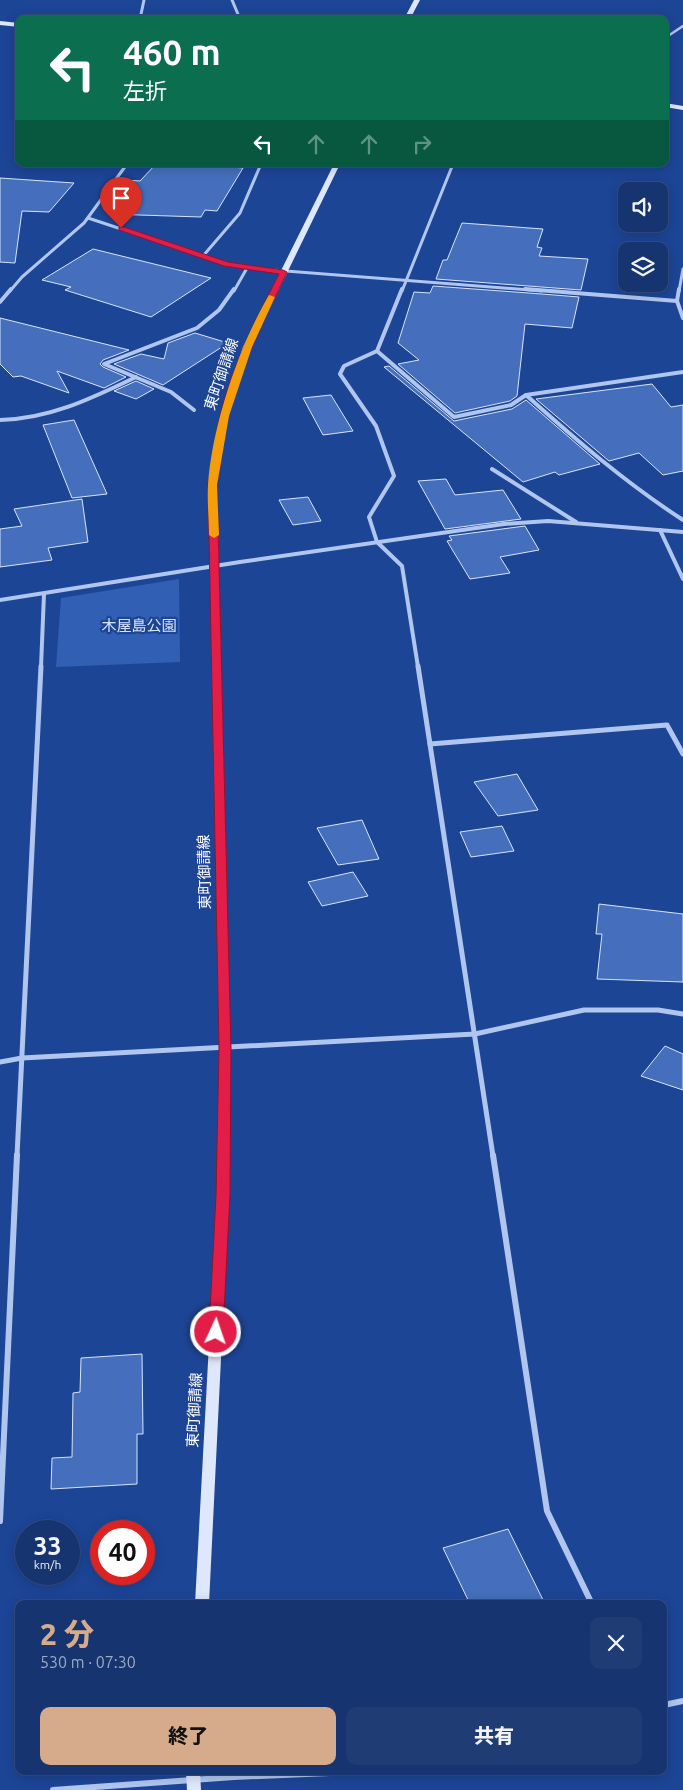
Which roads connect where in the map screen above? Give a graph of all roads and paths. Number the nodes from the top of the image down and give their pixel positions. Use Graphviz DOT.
graph roads {
  1 [pos="144,0"];
  2 [pos="232,0"];
  3 [pos="416,0"];
  4 [pos="141,15"];
  5 [pos="238,15"];
  6 [pos="408,15"];
  7 [pos="0,23"];
  8 [pos="15,25"];
  9 [pos="683,26"];
  10 [pos="669,35"];
  11 [pos="669,106"];
  12 [pos="683,108"];
  13 [pos="125,167"];
  14 [pos="259,167"];
  15 [pos="336,167"];
  16 [pos="452,167"];
  17 [pos="88,218"];
  18 [pos="203,256"];
  19 [pos="247,268"];
  20 [pos="683,269"];
  21 [pos="283,272"];
  22 [pos="405,281"];
  23 [pos="677,301"];
  24 [pos="0,302"];
  25 [pos="683,318"];
  26 [pos="377,351"];
  27 [pos="683,372"];
  28 [pos="136,377"];
  29 [pos="526,395"];
  30 [pos="194,410"];
  31 [pos="0,420"];
  32 [pos="492,469"];
  33 [pos="683,520"];
  34 [pos="577,523"];
  35 [pos="660,530"];
  36 [pos="683,532"];
  37 [pos="377,542"];
  38 [pos="215,566"];
  39 [pos="683,579"];
  40 [pos="44,594"];
  41 [pos="0,600"];
  42 [pos="430,744"];
  43 [pos="683,754"];
  44 [pos="683,1014"];
  45 [pos="475,1034"];
  46 [pos="225,1048"];
  47 [pos="22,1058"];
  48 [pos="0,1062"];
  49 [pos="0,1520"];
  50 [pos="202,1600"];
  51 [pos="590,1600"];
  52 [pos="683,1701"];
  53 [pos="667,1704"];
  54 [pos="295,1775"];
  55 [pos="193,1780"];
  56 [pos="53,1790"];
  1 -- 4 [label="street"];
  2 -- 5 [label="street"];
  3 -- 6 [label="street"];
  7 -- 8 [label="street"];
  9 -- 10 [label="lane"];
  11 -- 12 [label="street"];
  13 -- 17 [label="street"];
  14 -- 18 [label="street"];
  15 -- 21 [label="street, 東町御請線"];
  16 -- 22 [label="street"];
  17 -- 18 [label="street"];
  17 -- 24 [label="street"];
  18 -- 19 [label="street"];
  19 -- 21 [label="street"];
  19 -- 28 [label="street"];
  20 -- 23 [label="street"];
  21 -- 22 [label="street"];
  21 -- 38 [label="street, 東町御請線"];
  22 -- 23 [label="street"];
  22 -- 26 [label="street"];
  23 -- 25 [label="street"];
  26 -- 29 [label="street"];
  26 -- 37 [label="street"];
  27 -- 29 [label="street"];
  28 -- 30 [label="street"];
  28 -- 31 [label="street"];
  29 -- 33 [label="street"];
  32 -- 34 [label="street"];
  34 -- 35 [label="street"];
  34 -- 37 [label="street"];
  35 -- 36 [label="street"];
  35 -- 39 [label="street"];
  37 -- 38 [label="street"];
  37 -- 42 [label="street"];
  38 -- 40 [label="street"];
  38 -- 46 [label="street, 東町御請線"];
  40 -- 41 [label="street"];
  40 -- 47 [label="street"];
  42 -- 43 [label="street"];
  42 -- 45 [label="street"];
  44 -- 45 [label="street"];
  45 -- 46 [label="street"];
  45 -- 51 [label="street"];
  46 -- 47 [label="street"];
  46 -- 50 [label="street, 東町御請線"];
  47 -- 48 [label="street"];
  47 -- 49 [label="street"];
  52 -- 53 [label="street"];
  54 -- 55 [label="street"];
  55 -- 56 [label="street"];
}
